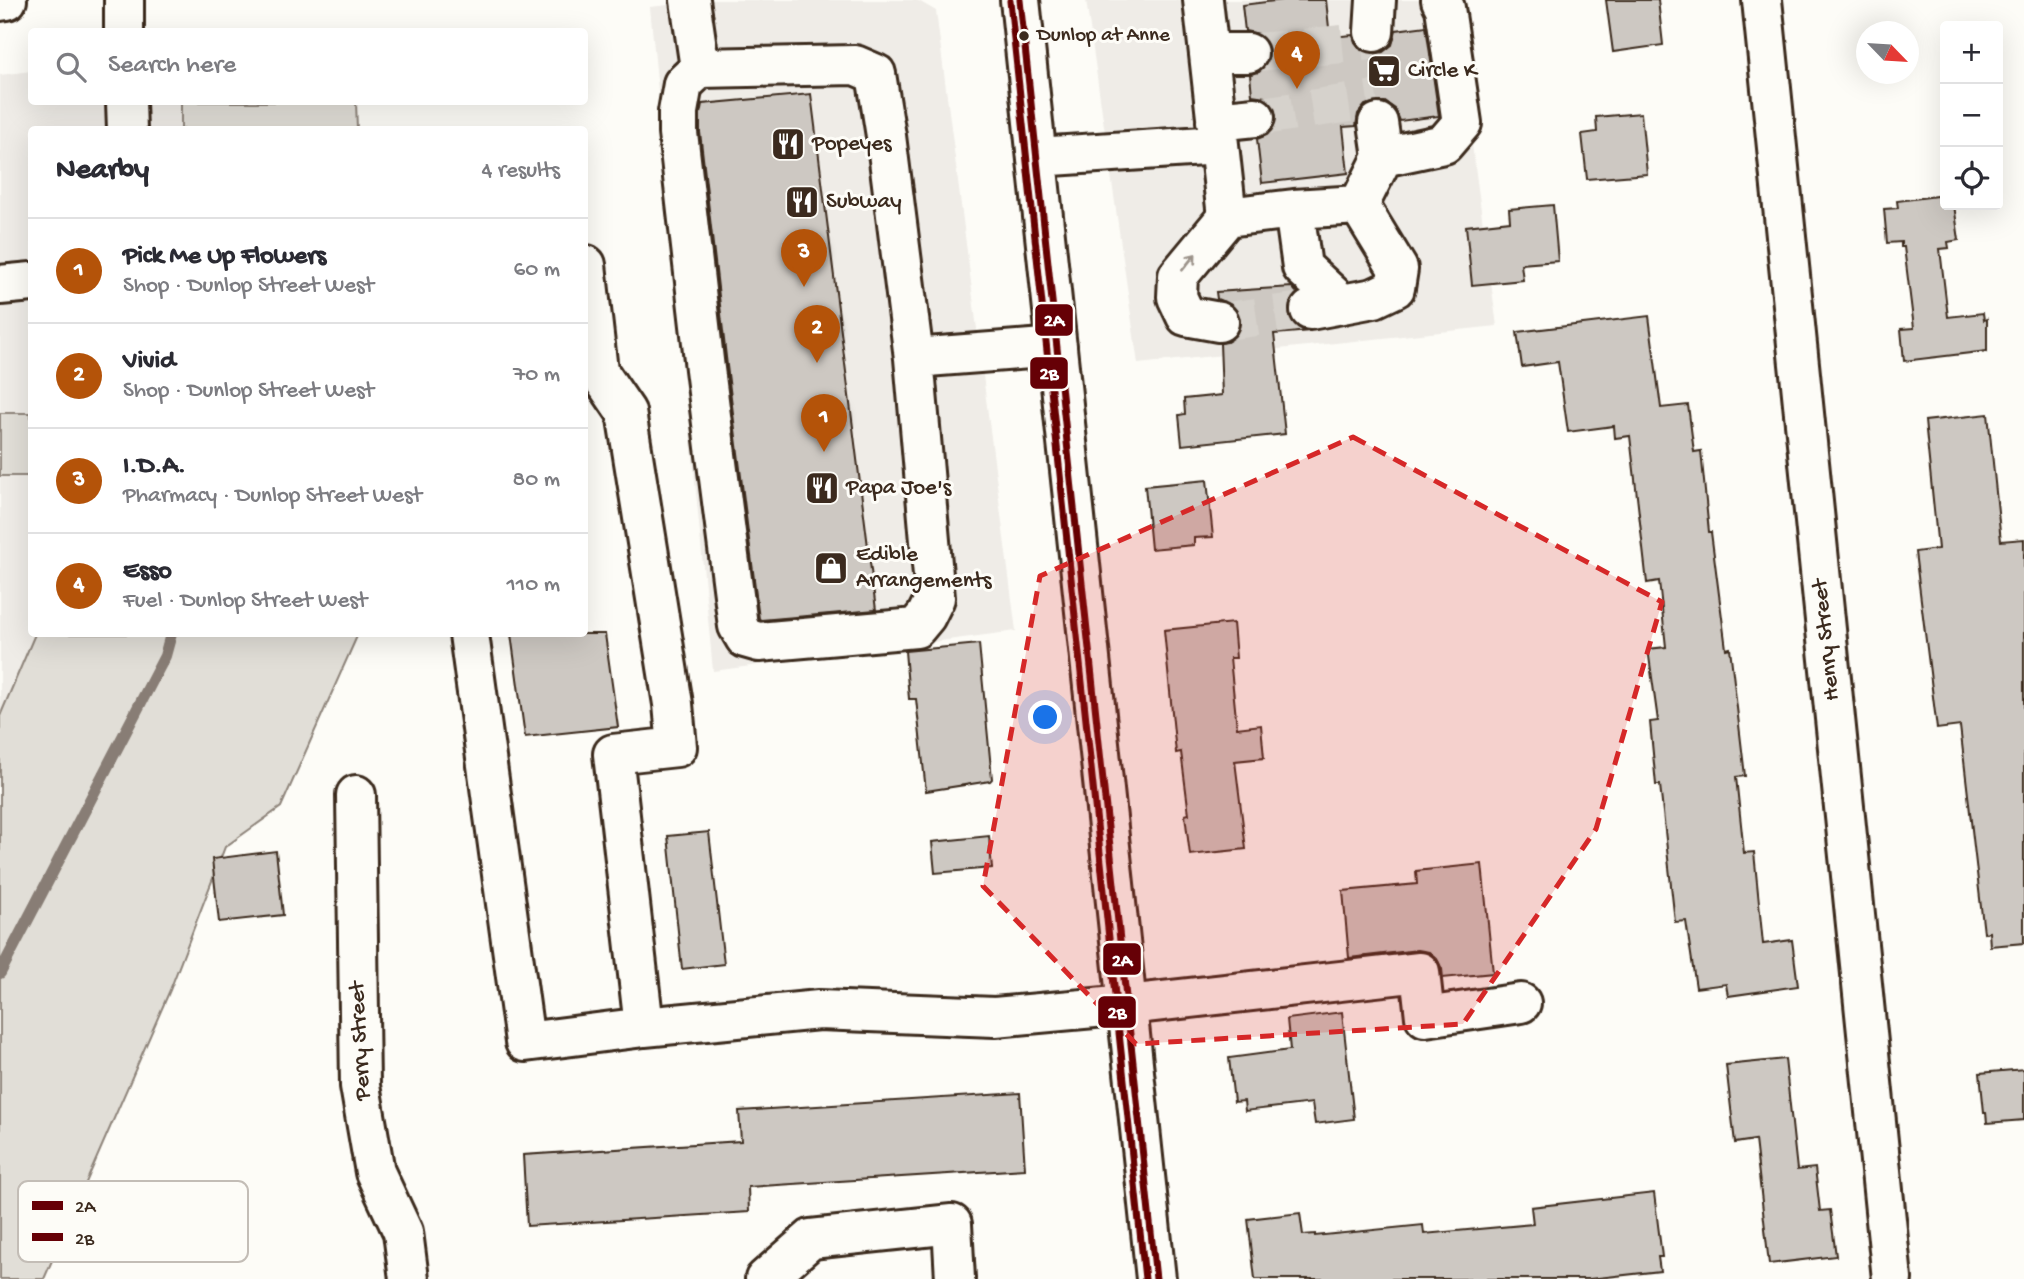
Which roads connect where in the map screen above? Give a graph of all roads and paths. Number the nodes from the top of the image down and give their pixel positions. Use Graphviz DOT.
graph roads {
  1 [pos="7,0"];
  2 [pos="124,0"];
  3 [pos="690,0"];
  4 [pos="1020,0"];
  5 [pos="1203,0"];
  6 [pos="1441,0"];
  7 [pos="1762,0"];
  8 [pos="0,1"];
  9 [pos="124,28"];
  10 [pos="1248,52"];
  11 [pos="1209,53"];
  12 [pos="700,68"];
  13 [pos="126,105"];
  14 [pos="1255,117"];
  15 [pos="127,126"];
  16 [pos="1218,133"];
  17 [pos="1037,157"];
  18 [pos="1359,205"];
  19 [pos="1294,209"];
  20 [pos="1227,217"];
  21 [pos="28,282"];
  22 [pos="588,283"];
  23 [pos="0,285"];
  24 [pos="1219,322"];
  25 [pos="1057,347"];
  26 [pos="914,358"];
  27 [pos="469,637"];
  28 [pos="356,795"];
  29 [pos="1521,1003"];
  30 [pos="1127,1005"];
  31 [pos="644,1027"];
  32 [pos="409,1279"];
  33 [pos="765,1279"];
  34 [pos="955,1279"];
  35 [pos="1156,1279"];
  36 [pos="1892,1279"];
  1 -- 8 [label="street"];
  2 -- 9 [label="street"];
  3 -- 12 [label="street"];
  4 -- 17 [label="street"];
  5 -- 11 [label="street"];
  6 -- 18 [label="street"];
  7 -- 36 [label="street, Henry Street"];
  10 -- 11 [label="street"];
  11 -- 16 [label="street"];
  12 -- 26 [label="street"];
  12 -- 26 [label="street"];
  13 -- 15 [label="street"];
  14 -- 16 [label="street"];
  16 -- 17 [label="street"];
  16 -- 20 [label="street"];
  17 -- 25 [label="street"];
  18 -- 19 [label="street"];
  18 -- 19 [label="street"];
  19 -- 20 [label="street"];
  24 -- 20 [label="street, one-way"];
  21 -- 23 [label="street"];
  22 -- 31 [label="street"];
  25 -- 26 [label="street"];
  25 -- 30 [label="street"];
  27 -- 31 [label="street"];
  28 -- 32 [label="street, Perry Street"];
  29 -- 30 [label="street"];
  30 -- 31 [label="street"];
  30 -- 35 [label="street"];
  33 -- 34 [label="street"];
}
